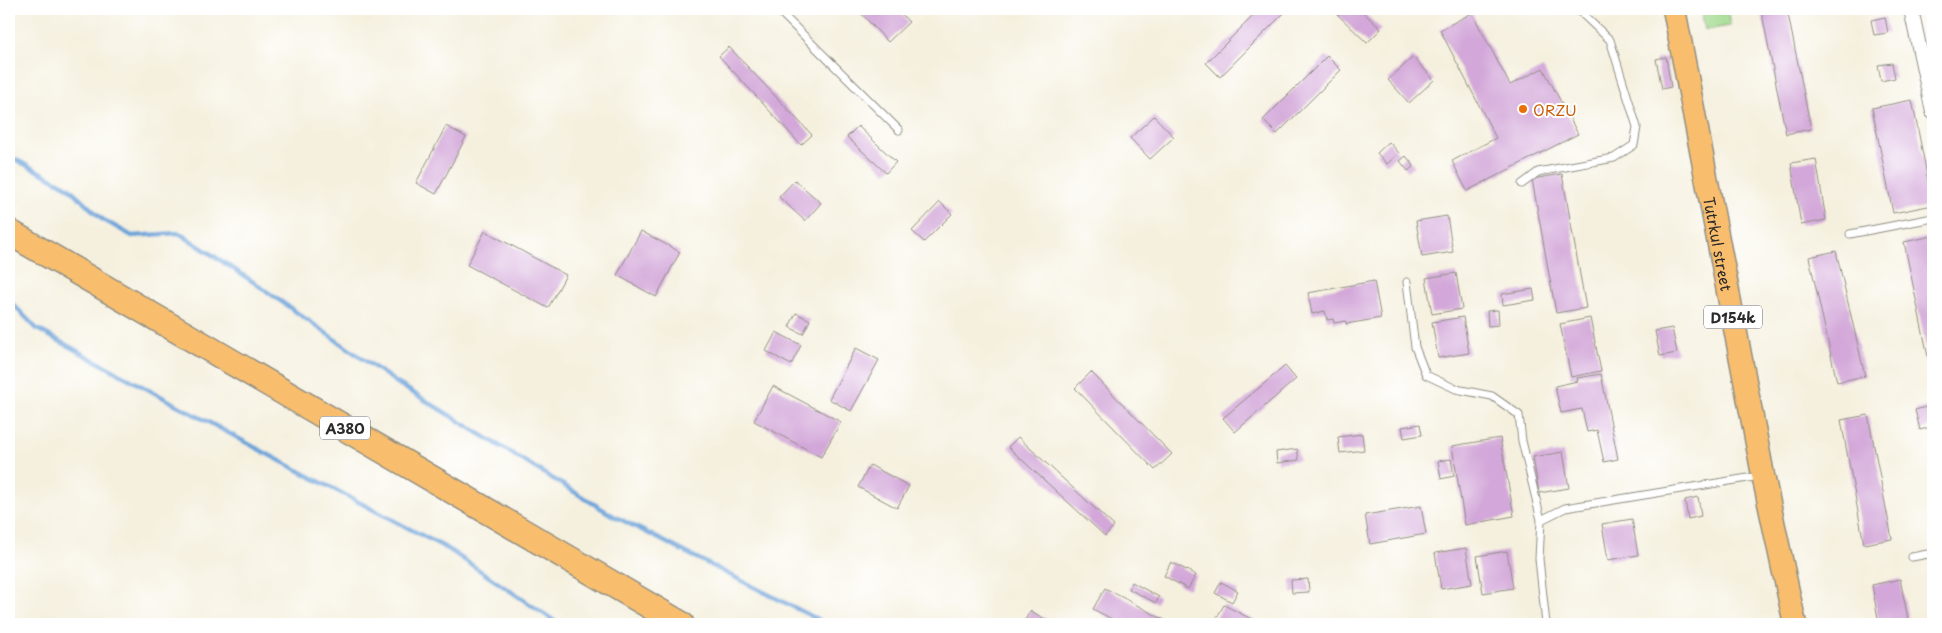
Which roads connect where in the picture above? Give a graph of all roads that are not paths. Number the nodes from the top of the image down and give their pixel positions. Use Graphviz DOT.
graph roads {
  1 [pos="777,9"];
  2 [pos="1577,9"];
  3 [pos="1674,9"];
  4 [pos="1910,9"];
  5 [pos="1933,112"];
  6 [pos="899,130"];
  7 [pos="1522,184"];
  8 [pos="1933,218"];
  9 [pos="9,232"];
  10 [pos="1850,234"];
  11 [pos="1407,282"];
  12 [pos="1763,476"];
  13 [pos="1541,520"];
  14 [pos="1933,553"];
  15 [pos="1912,557"];
  16 [pos="681,624"];
  17 [pos="1546,624"];
  18 [pos="1795,624"];
  1 -- 6 [label="lane"];
  2 -- 7 [label="lane"];
  3 -- 12 [label="main road, Tutrkul street / D154k"];
  4 -- 5 [label="street"];
  8 -- 10 [label="lane"];
  9 -- 16 [label="highway, A380"];
  11 -- 13 [label="lane"];
  12 -- 13 [label="lane"];
  12 -- 18 [label="main road, Tutrkul street / D154k"];
  13 -- 17 [label="lane"];
  14 -- 15 [label="lane"];
}
